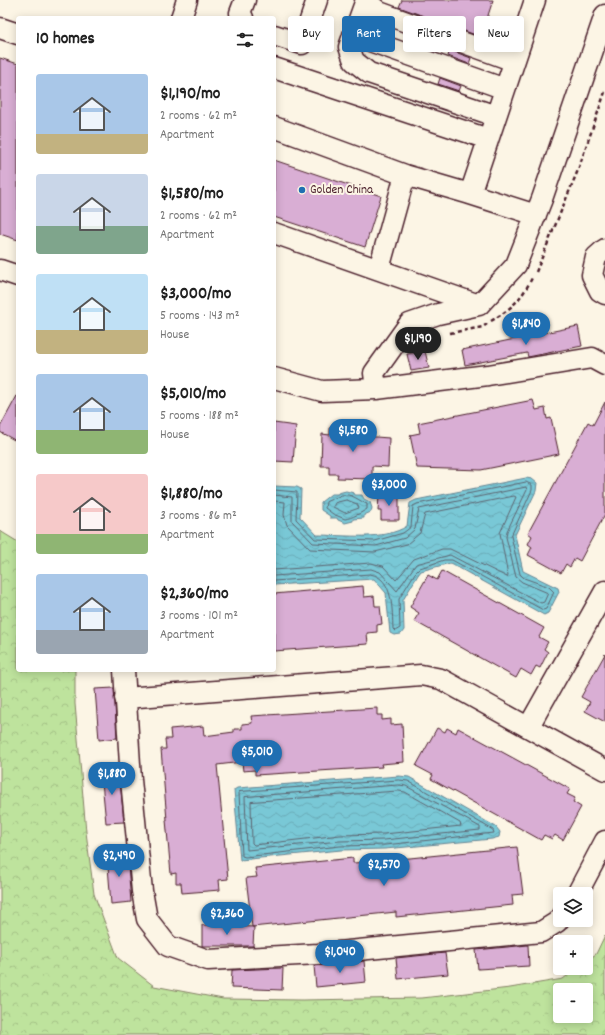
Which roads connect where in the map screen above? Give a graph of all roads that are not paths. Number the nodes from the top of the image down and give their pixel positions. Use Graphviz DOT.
graph roads {
  1 [pos="187,0"];
  2 [pos="245,0"];
  3 [pos="317,0"];
  4 [pos="535,0"];
  5 [pos="605,15"];
  6 [pos="182,16"];
  7 [pos="242,16"];
  8 [pos="369,16"];
  9 [pos="386,16"];
  10 [pos="395,21"];
  11 [pos="0,28"];
  12 [pos="16,33"];
  13 [pos="276,36"];
  14 [pos="395,36"];
  15 [pos="351,52"];
  16 [pos="276,69"];
  17 [pos="506,86"];
  18 [pos="276,128"];
  19 [pos="488,139"];
  20 [pos="405,175"];
  21 [pos="470,194"];
  22 [pos="536,215"];
  23 [pos="276,234"];
  24 [pos="605,249"];
  25 [pos="379,269"];
  26 [pos="0,270"];
  27 [pos="16,275"];
  28 [pos="605,294"];
  29 [pos="479,305"];
  30 [pos="605,365"];
  31 [pos="276,379"];
  32 [pos="376,389"];
  33 [pos="605,591"];
  34 [pos="124,672"];
  35 [pos="126,698"];
  36 [pos="529,726"];
  37 [pos="605,770"];
  38 [pos="605,841"];
  39 [pos="581,887"];
  40 [pos="553,924"];
  1 -- 6 [label="street"];
  2 -- 7 [label="street"];
  3 -- 13 [label="street"];
  4 -- 17 [label="street"];
  5 -- 22 [label="street"];
  8 -- 9 [label="street"];
  10 -- 17 [label="street"];
  11 -- 12 [label="street"];
  14 -- 17 [label="street"];
  15 -- 17 [label="street"];
  16 -- 19 [label="street"];
  17 -- 19 [label="street"];
  18 -- 20 [label="street"];
  19 -- 21 [label="street"];
  20 -- 21 [label="street"];
  20 -- 25 [label="street"];
  21 -- 22 [label="street"];
  22 -- 29 [label="street"];
  23 -- 25 [label="street"];
  24 -- 28 [label="street"];
  25 -- 29 [label="street"];
  26 -- 27 [label="street"];
  29 -- 32 [label="street"];
  30 -- 32 [label="street"];
  31 -- 32 [label="street"];
  33 -- 36 [label="street"];
  34 -- 35 [label="street"];
  35 -- 36 [label="street"];
  35 -- 40 [label="street"];
  36 -- 37 [label="street"];
  38 -- 39 [label="street"];
}
